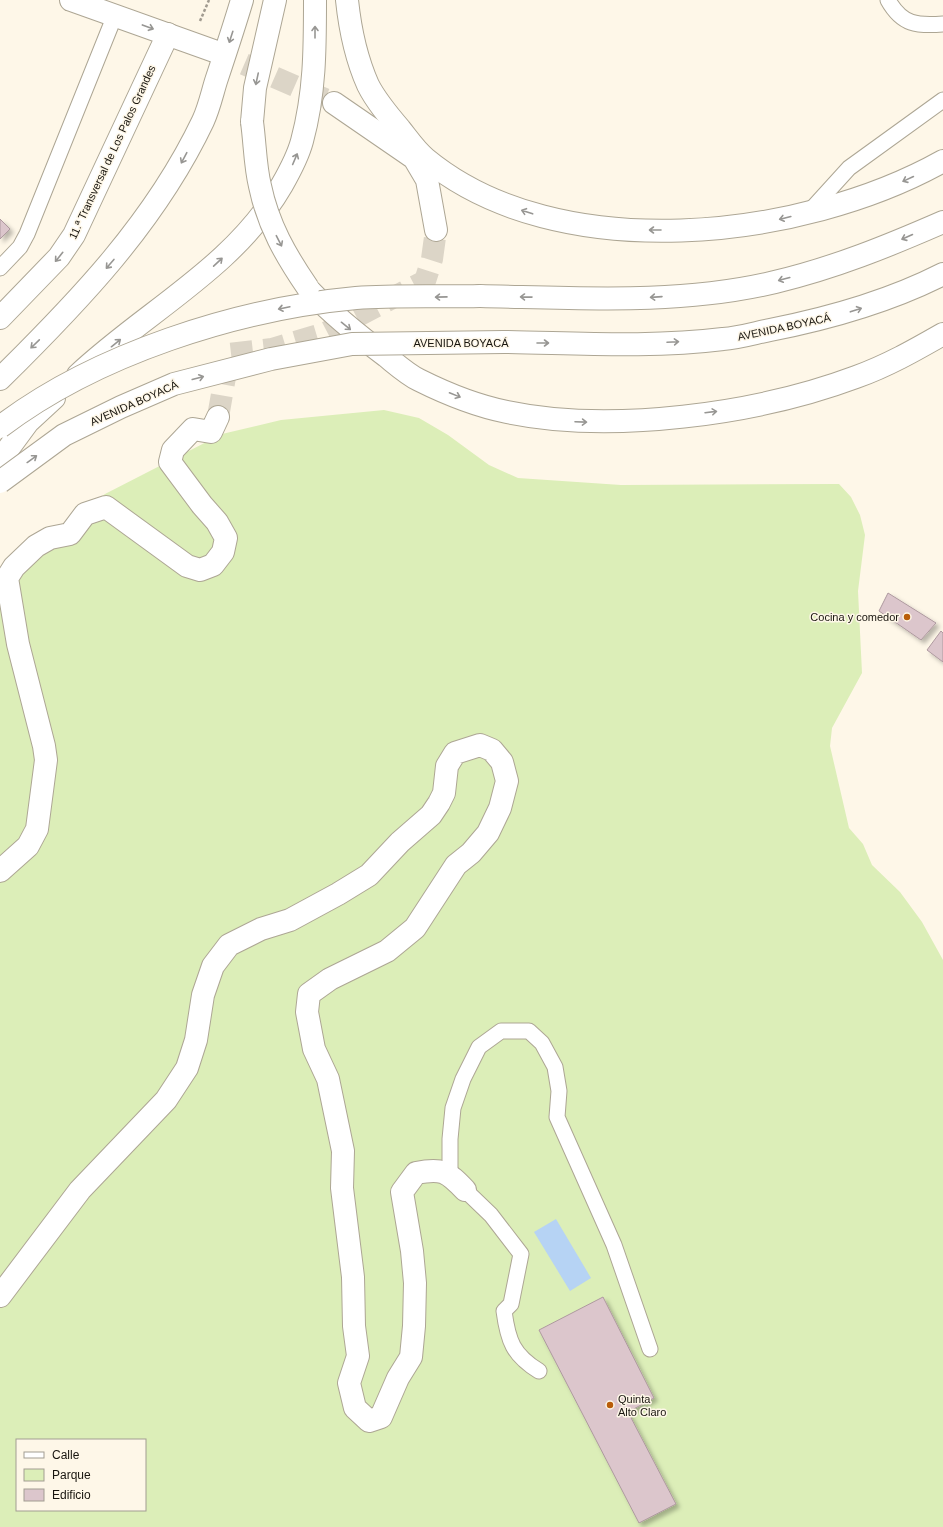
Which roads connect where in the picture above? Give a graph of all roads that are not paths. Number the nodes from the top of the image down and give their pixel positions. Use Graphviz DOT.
graph roads {
  1 [pos="71,0"];
  2 [pos="242,0"];
  3 [pos="275,0"];
  4 [pos="315,0"];
  5 [pos="347,0"];
  6 [pos="888,0"];
  7 [pos="115,15"];
  8 [pos="943,24"];
  9 [pos="168,34"];
  10 [pos="214,51"];
  11 [pos="943,100"];
  12 [pos="334,103"];
  13 [pos="943,161"];
  14 [pos="809,212"];
  15 [pos="943,222"];
  16 [pos="436,230"];
  17 [pos="0,268"];
  18 [pos="943,274"];
  19 [pos="0,318"];
  20 [pos="943,334"];
  21 [pos="0,379"];
  22 [pos="218,417"];
  23 [pos="0,428"];
  24 [pos="0,460"];
  25 [pos="0,482"];
  26 [pos="0,871"];
  27 [pos="450,1174"];
  28 [pos="465,1190"];
  29 [pos="0,1296"];
  30 [pos="650,1349"];
  31 [pos="539,1371"];
  1 -- 7 [label="main road"];
  2 -- 21 [label="main road, one-way"];
  3 -- 20 [label="main road, one-way, bridge"];
  24 -- 4 [label="main road, one-way"];
  14 -- 5 [label="main road, one-way"];
  6 -- 8 [label="lane"];
  7 -- 9 [label="main road, one-way"];
  7 -- 17 [label="lane"];
  9 -- 10 [label="main road"];
  9 -- 19 [label="main road, 11.ª Transversal de Los Palos Grandes, one-way"];
  11 -- 14 [label="lane"];
  12 -- 16 [label="main road"];
  13 -- 14 [label="main road, one-way"];
  15 -- 23 [label="main road, one-way, bridge"];
  25 -- 18 [label="main road, AVENIDA BOYACÁ, one-way, bridge"];
  22 -- 26 [label="main road"];
  27 -- 28 [label="main road"];
  27 -- 29 [label="main road"];
  27 -- 30 [label="lane"];
  28 -- 31 [label="lane"];
}
